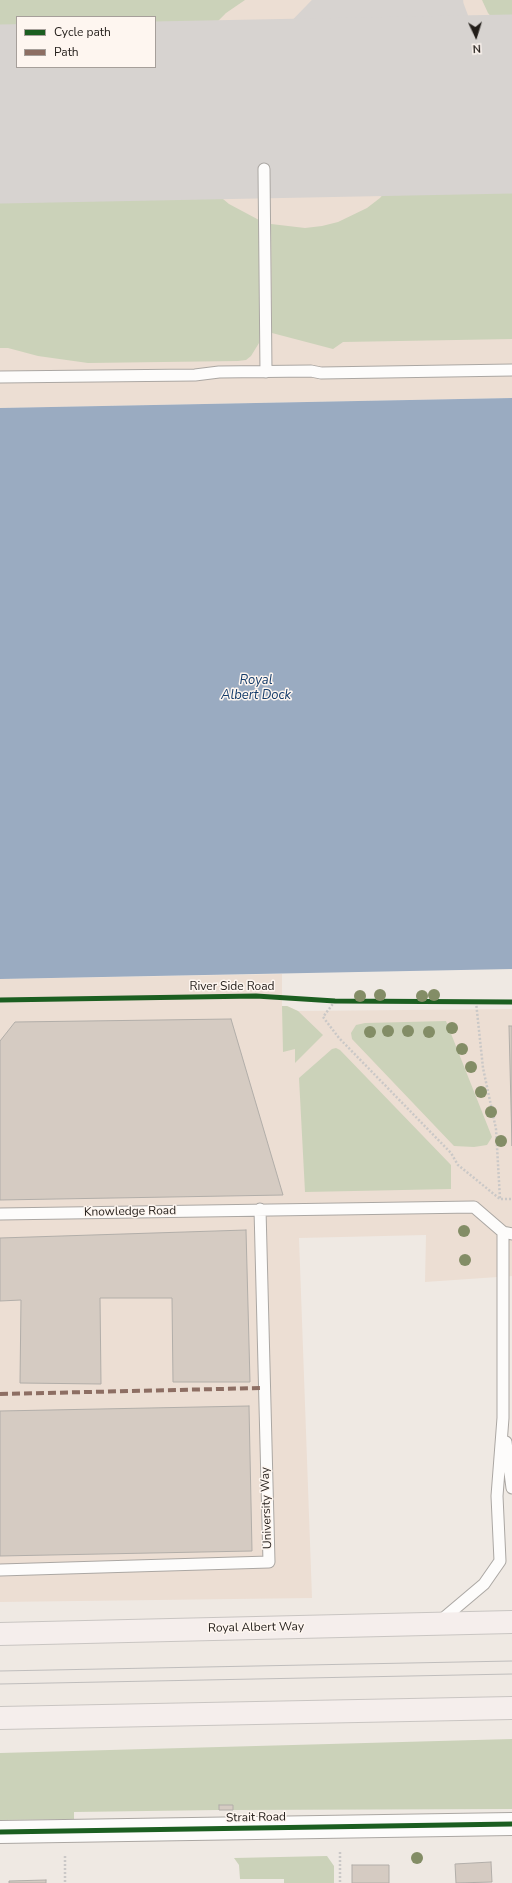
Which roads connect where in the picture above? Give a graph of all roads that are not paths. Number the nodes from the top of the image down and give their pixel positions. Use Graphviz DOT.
graph roads {
  1 [pos="264,169"];
  2 [pos="512,370"];
  3 [pos="266,372"];
  4 [pos="0,377"];
  5 [pos="260,1209"];
  6 [pos="0,1214"];
  7 [pos="508,1233"];
  8 [pos="503,1418"];
  9 [pos="512,1488"];
  10 [pos="0,1570"];
  11 [pos="512,1622"];
  12 [pos="436,1624"];
  13 [pos="0,1634"];
  14 [pos="512,1708"];
  15 [pos="0,1718"];
  16 [pos="512,1824"];
  17 [pos="0,1832"];
  1 -- 3 [label="lane"];
  2 -- 3 [label="lane"];
  3 -- 4 [label="lane"];
  5 -- 6 [label="lane, Knowledge Road"];
  5 -- 7 [label="lane, Knowledge Road"];
  5 -- 10 [label="lane, University Way"];
  7 -- 8 [label="lane"];
  8 -- 9 [label="lane"];
  8 -- 12 [label="lane"];
  11 -- 12 [label="main road, Royal Albert Way"];
  12 -- 13 [label="main road, Royal Albert Way"];
  14 -- 15 [label="main road"];
  16 -- 17 [label="street, Strait Road"];
}
